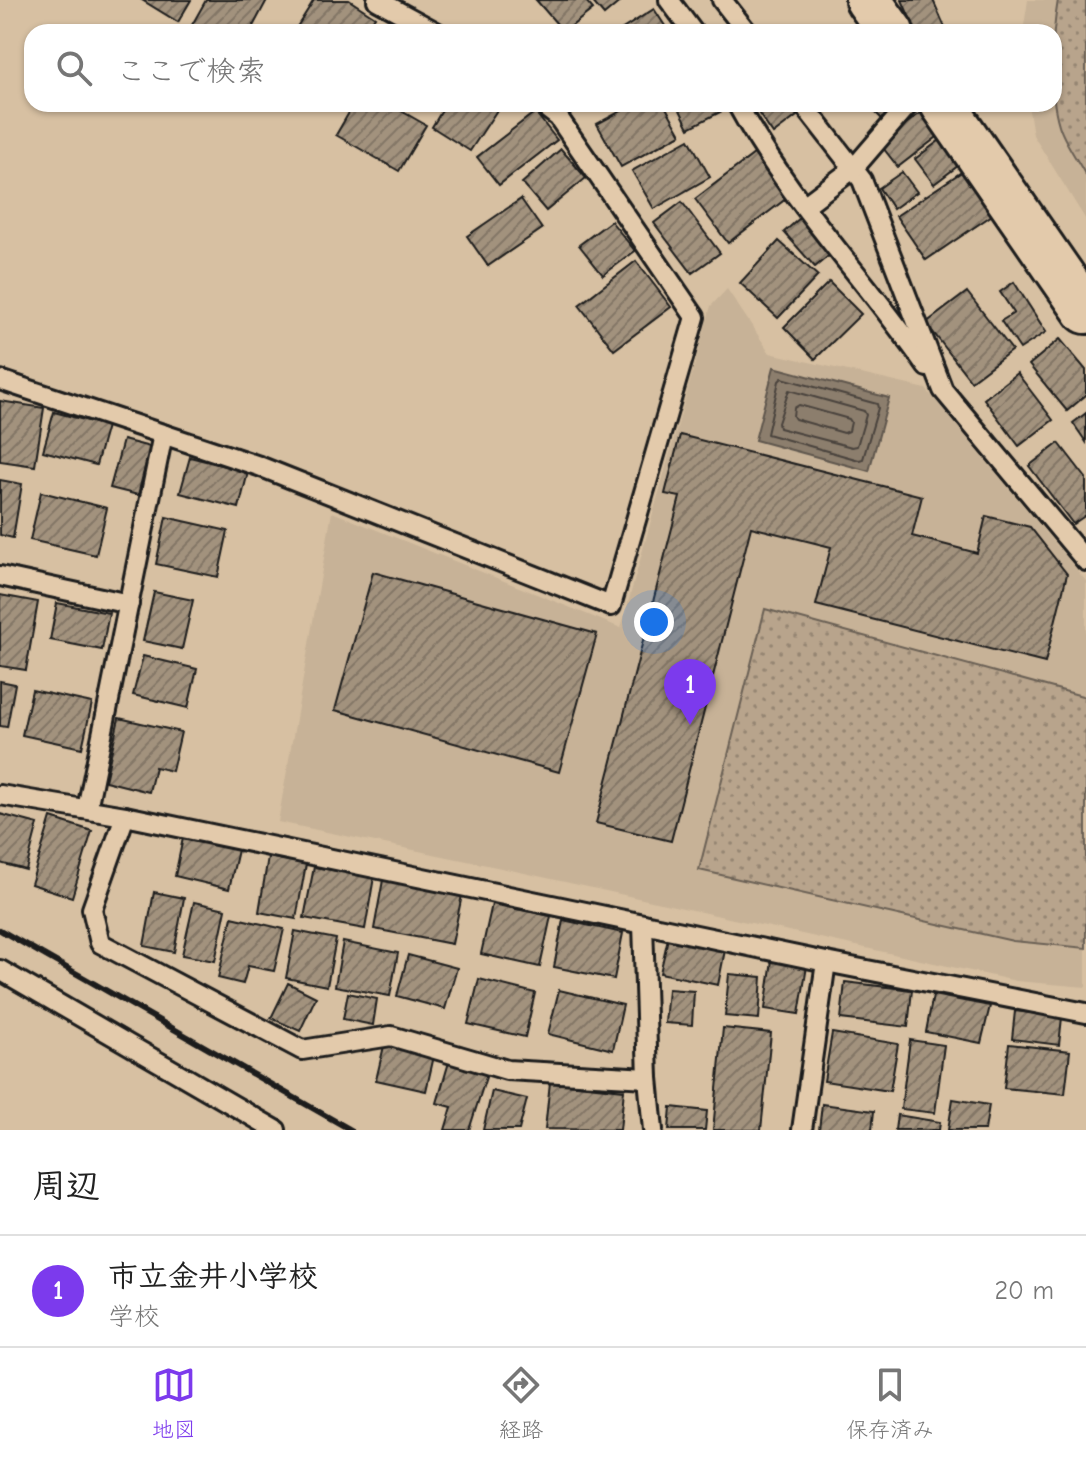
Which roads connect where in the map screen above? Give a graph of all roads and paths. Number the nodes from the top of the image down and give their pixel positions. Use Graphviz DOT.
graph roads {
  1 [pos="377,0"];
  2 [pos="669,0"];
  3 [pos="722,0"];
  4 [pos="868,0"];
  5 [pos="421,24"];
  6 [pos="687,24"];
  7 [pos="741,24"];
  8 [pos="885,24"];
  9 [pos="551,112"];
  10 [pos="741,112"];
  11 [pos="809,112"];
  12 [pos="902,112"];
  13 [pos="949,112"];
  14 [pos="854,168"];
  15 [pos="804,206"];
  16 [pos="1086,311"];
  17 [pos="0,380"];
  18 [pos="943,390"];
  19 [pos="163,434"];
  20 [pos="1086,561"];
  21 [pos="0,576"];
  22 [pos="129,604"];
  23 [pos="0,795"];
  24 [pos="87,809"];
  25 [pos="125,816"];
  26 [pos="643,924"];
  27 [pos="826,962"];
  28 [pos="0,970"];
  29 [pos="1086,1013"];
  30 [pos="648,1078"];
  31 [pos="276,1130"];
  32 [pos="653,1130"];
  33 [pos="802,1130"];
  1 -- 5 [label="lane"];
  2 -- 6 [label="lane"];
  3 -- 7 [label="lane"];
  4 -- 8 [label="street"];
  9 -- 19 [label="lane"];
  10 -- 15 [label="lane"];
  11 -- 14 [label="lane"];
  12 -- 14 [label="lane"];
  13 -- 16 [label="street"];
  14 -- 15 [label="lane"];
  14 -- 18 [label="lane"];
  15 -- 18 [label="lane"];
  17 -- 19 [label="lane"];
  18 -- 20 [label="lane"];
  19 -- 22 [label="lane"];
  21 -- 22 [label="lane"];
  22 -- 24 [label="lane"];
  23 -- 24 [label="lane"];
  24 -- 25 [label="lane"];
  25 -- 26 [label="lane"];
  25 -- 30 [label="lane"];
  26 -- 27 [label="lane"];
  26 -- 30 [label="lane"];
  27 -- 29 [label="lane"];
  27 -- 33 [label="lane"];
  28 -- 31 [label="lane"];
  30 -- 32 [label="lane"];
}
